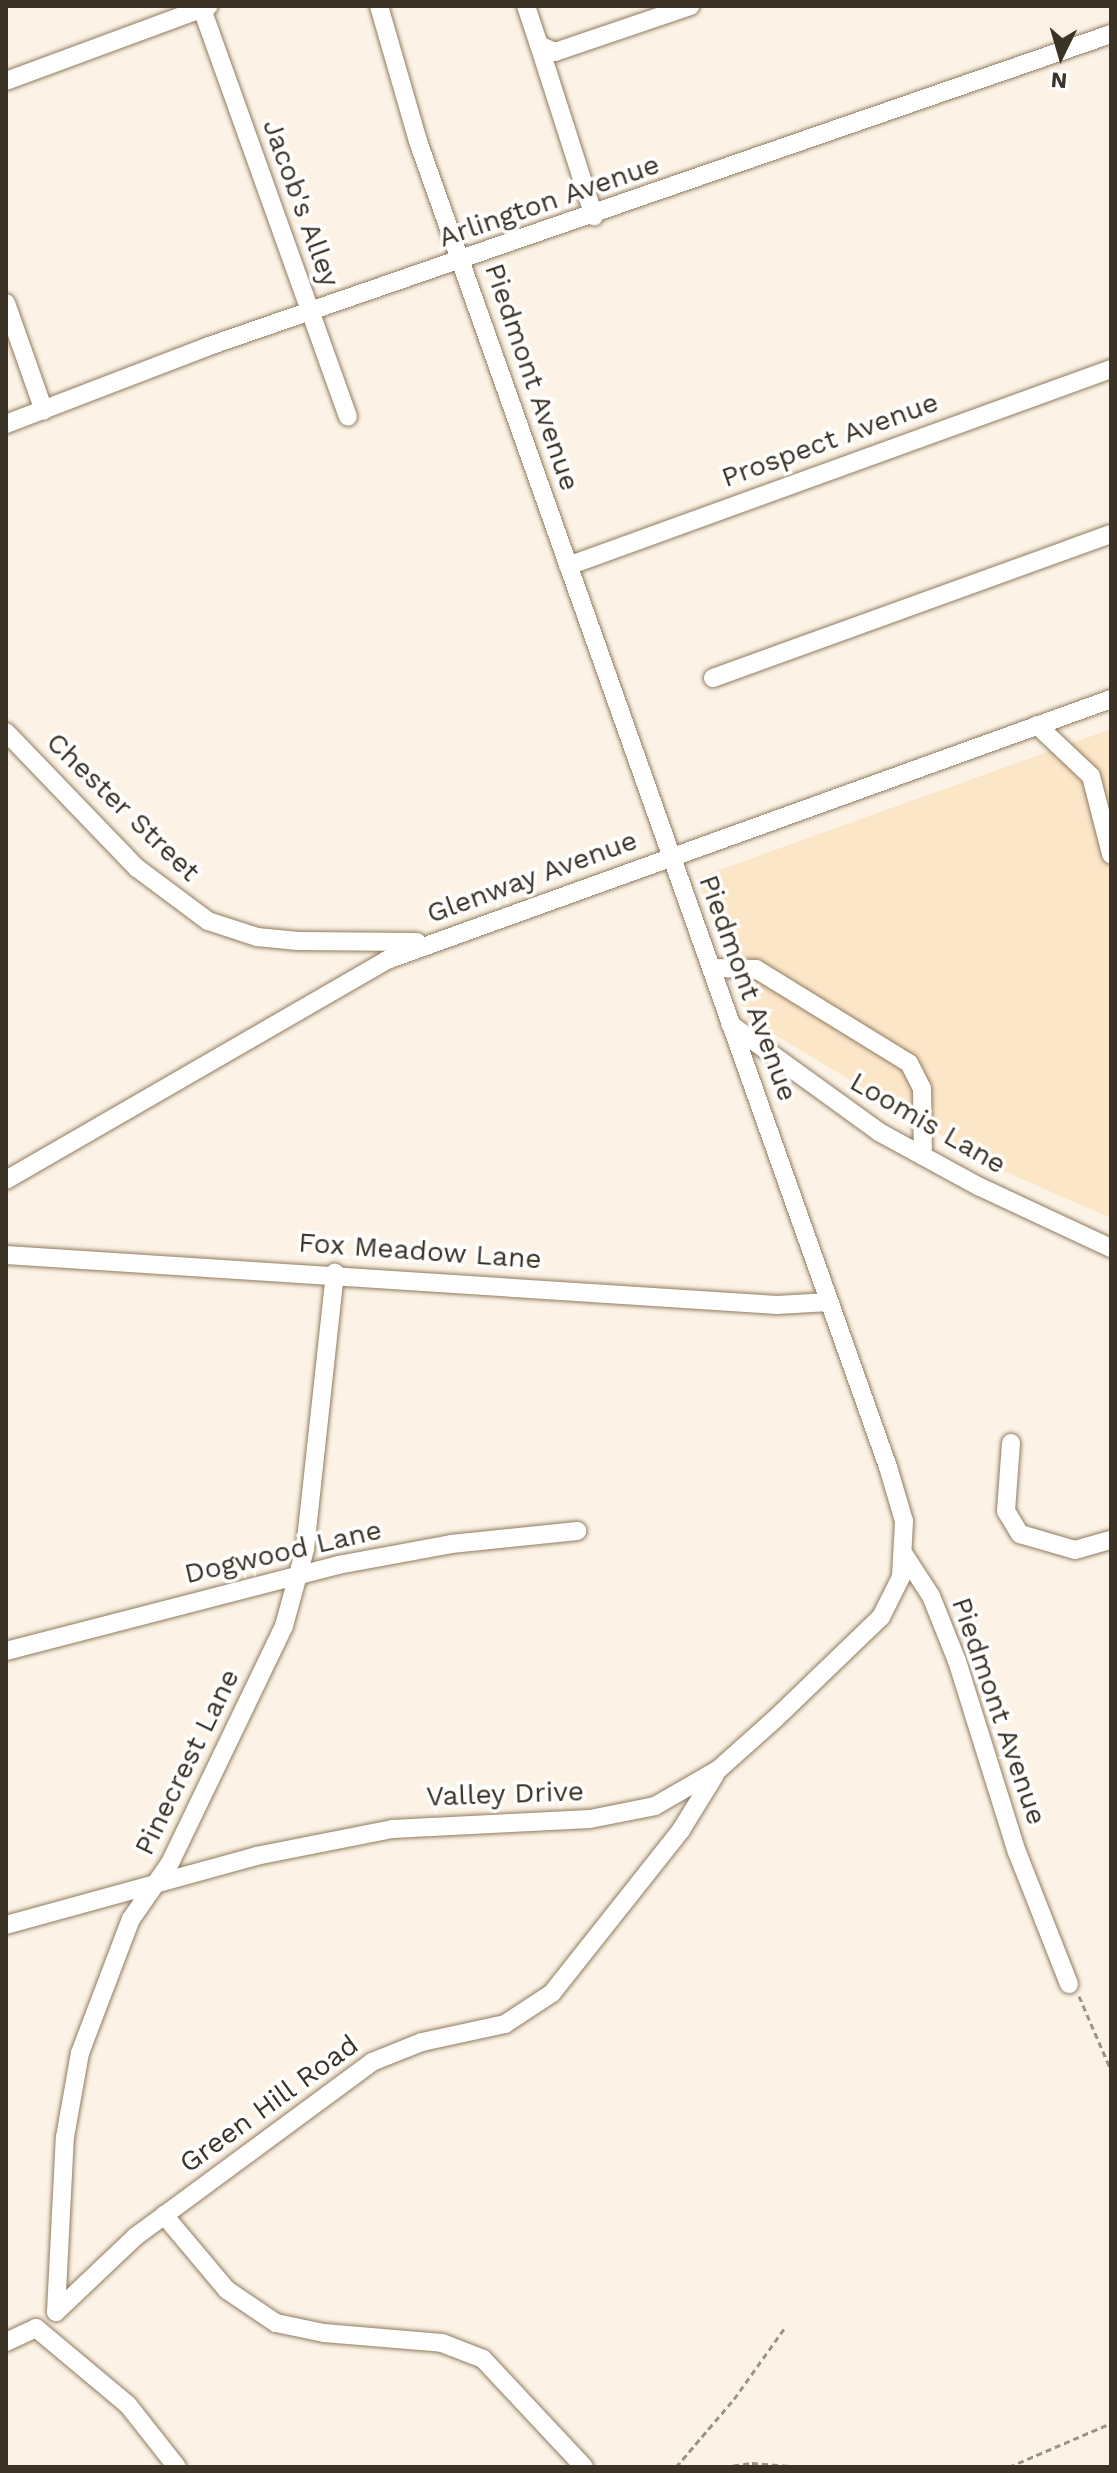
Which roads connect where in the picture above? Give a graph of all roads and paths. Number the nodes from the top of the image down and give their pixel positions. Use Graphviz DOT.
graph roads {
  1 [pos="379,6"];
  2 [pos="526,6"];
  3 [pos="690,6"];
  4 [pos="206,7"];
  5 [pos="1111,34"];
  6 [pos="539,45"];
  7 [pos="6,81"];
  8 [pos="594,216"];
  9 [pos="462,261"];
  10 [pos="6,303"];
  11 [pos="310,311"];
  12 [pos="1111,369"];
  13 [pos="44,411"];
  14 [pos="348,417"];
  15 [pos="6,424"];
  16 [pos="1111,534"];
  17 [pos="568,566"];
  18 [pos="713,678"];
  19 [pos="1111,699"];
  20 [pos="1037,725"];
  21 [pos="6,732"];
  22 [pos="1111,854"];
  23 [pos="671,856"];
  24 [pos="441,940"];
  25 [pos="711,968"];
  26 [pos="730,1024"];
  27 [pos="923,1156"];
  28 [pos="7,1178"];
  29 [pos="1111,1248"];
  30 [pos="6,1255"];
  31 [pos="335,1273"];
  32 [pos="829,1302"];
  33 [pos="1011,1443"];
  34 [pos="577,1531"];
  35 [pos="1111,1540"];
  36 [pos="905,1556"];
  37 [pos="299,1575"];
  38 [pos="6,1651"];
  39 [pos="719,1769"];
  40 [pos="157,1882"];
  41 [pos="6,1925"];
  42 [pos="1069,1984"];
  43 [pos="1111,2070"];
  44 [pos="164,2215"];
  45 [pos="56,2312"];
  46 [pos="784,2329"];
  47 [pos="6,2342"];
  48 [pos="1111,2423"];
  49 [pos="177,2467"];
  50 [pos="584,2467"];
  51 [pos="676,2467"];
  52 [pos="723,2467"];
  53 [pos="802,2467"];
  54 [pos="1009,2467"];
  1 -- 9 [label="street, Piedmont Avenue"];
  2 -- 6 [label="street"];
  3 -- 6 [label="street"];
  4 -- 7 [label="street"];
  4 -- 11 [label="street, Jacob's Alley"];
  5 -- 8 [label="street, Arlington Avenue"];
  6 -- 8 [label="street"];
  8 -- 9 [label="street, Arlington Avenue"];
  9 -- 11 [label="street, Arlington Avenue"];
  9 -- 17 [label="street, Piedmont Avenue"];
  10 -- 13 [label="street"];
  11 -- 13 [label="street, Arlington Avenue"];
  11 -- 14 [label="street, Jacob's Alley"];
  12 -- 17 [label="street, Prospect Avenue"];
  13 -- 15 [label="street, Arlington Avenue"];
  16 -- 18 [label="street"];
  17 -- 23 [label="street, Piedmont Avenue"];
  19 -- 20 [label="street, Glenway Avenue"];
  20 -- 22 [label="street"];
  20 -- 23 [label="street, Glenway Avenue"];
  21 -- 24 [label="street, Chester Street"];
  23 -- 24 [label="street, Glenway Avenue"];
  23 -- 25 [label="street, Piedmont Avenue"];
  24 -- 28 [label="street, Glenway Avenue"];
  25 -- 26 [label="street, Piedmont Avenue"];
  25 -- 27 [label="street"];
  26 -- 27 [label="street, Loomis Lane"];
  26 -- 32 [label="street, Piedmont Avenue"];
  27 -- 29 [label="street, Loomis Lane"];
  30 -- 31 [label="street, Fox Meadow Lane"];
  31 -- 32 [label="street, Fox Meadow Lane"];
  31 -- 37 [label="street, Pinecrest Lane"];
  32 -- 36 [label="street, Piedmont Avenue"];
  33 -- 35 [label="street"];
  34 -- 37 [label="street, Dogwood Lane"];
  36 -- 39 [label="street, Valley Drive"];
  36 -- 42 [label="street, Piedmont Avenue"];
  37 -- 38 [label="street, Dogwood Lane"];
  37 -- 40 [label="street, Pinecrest Lane"];
  39 -- 40 [label="street, Valley Drive"];
  39 -- 44 [label="street, Green Hill Road"];
  40 -- 41 [label="street, Valley Drive"];
  40 -- 45 [label="street, Pinecrest Lane"];
  42 -- 43 [label="path"];
  44 -- 45 [label="street, Green Hill Road"];
  44 -- 50 [label="street"];
  46 -- 51 [label="path"];
  47 -- 49 [label="street"];
  48 -- 54 [label="path"];
  52 -- 53 [label="path"];
}
